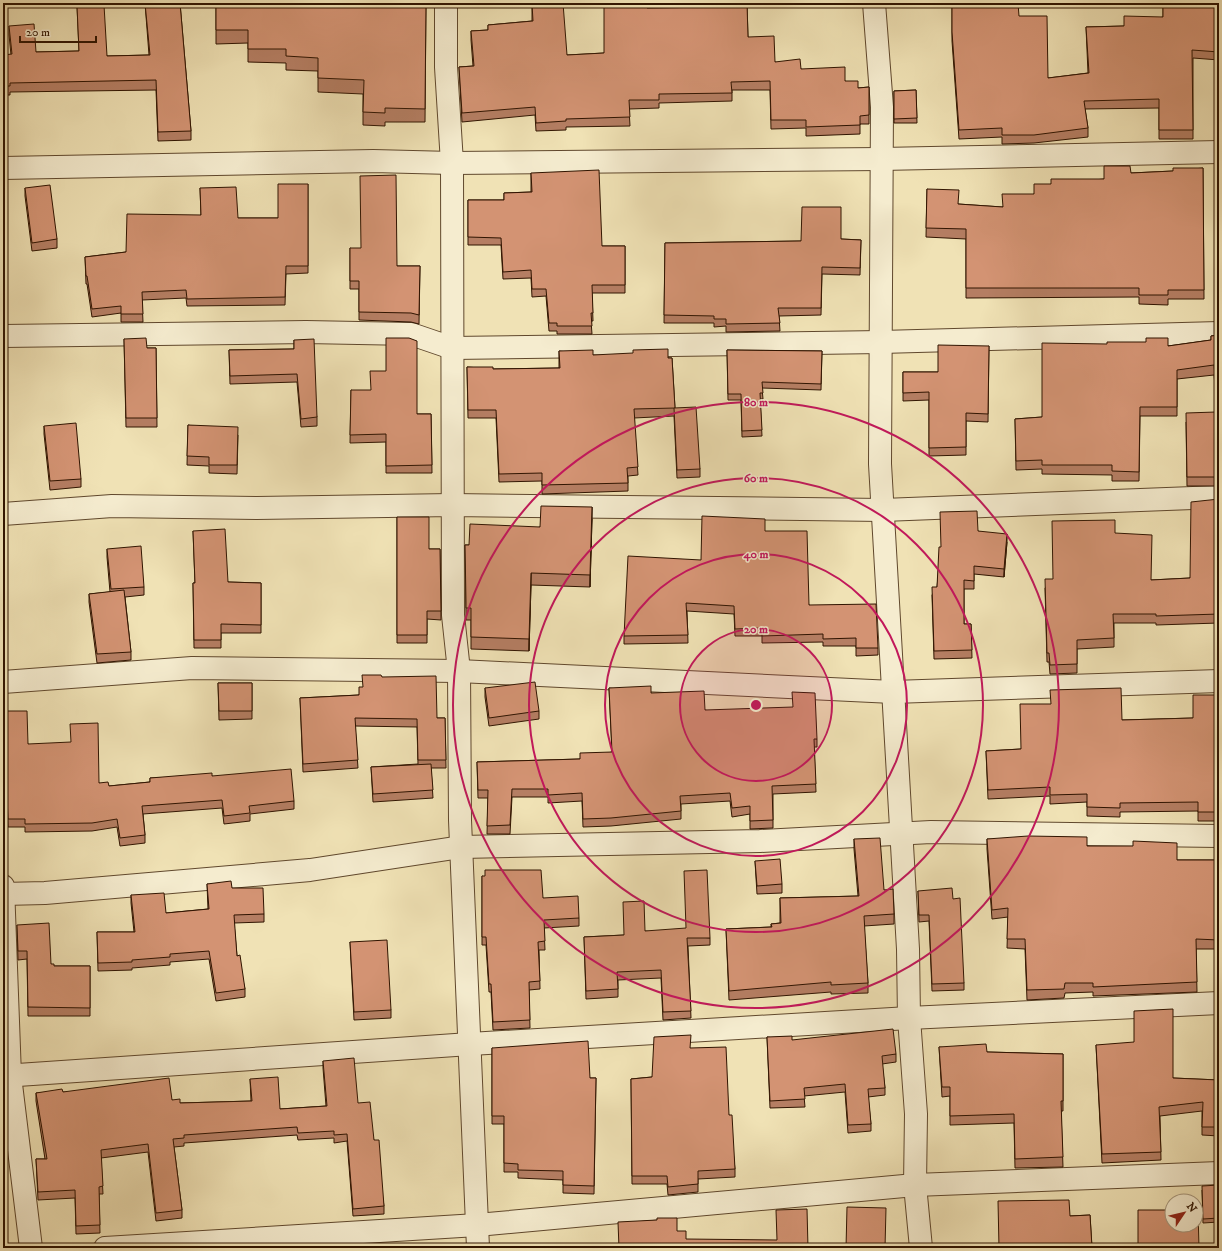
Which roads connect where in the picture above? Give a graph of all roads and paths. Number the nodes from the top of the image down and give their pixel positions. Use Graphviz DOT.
graph roads {
  1 [pos="446,3"];
  2 [pos="874,3"];
  3 [pos="1219,152"];
  4 [pos="881,159"];
  5 [pos="452,163"];
  6 [pos="3,168"];
  7 [pos="1219,333"];
  8 [pos="3,336"];
  9 [pos="881,342"];
  10 [pos="452,348"];
  11 [pos="1219,497"];
  12 [pos="452,505"];
  13 [pos="883,510"];
  14 [pos="3,514"];
  15 [pos="459,672"];
  16 [pos="1219,681"];
  17 [pos="3,682"];
  18 [pos="893,692"];
  19 [pos="900,832"];
  20 [pos="1219,836"];
  21 [pos="461,847"];
  22 [pos="3,891"];
  23 [pos="1219,1003"];
  24 [pos="909,1018"];
  25 [pos="470,1044"];
  26 [pos="7,1076"];
  27 [pos="1219,1173"];
  28 [pos="915,1185"];
  29 [pos="477,1225"];
  30 [pos="31,1248"];
  31 [pos="104,1248"];
  32 [pos="478,1248"];
  33 [pos="921,1248"];
  1 -- 5 [label="street"];
  2 -- 4 [label="street"];
  3 -- 4 [label="street"];
  4 -- 5 [label="street"];
  4 -- 9 [label="street"];
  5 -- 6 [label="street"];
  5 -- 10 [label="street"];
  7 -- 9 [label="street"];
  8 -- 10 [label="street"];
  9 -- 10 [label="street"];
  9 -- 13 [label="street"];
  10 -- 12 [label="street"];
  11 -- 13 [label="street"];
  12 -- 13 [label="street"];
  12 -- 14 [label="street"];
  12 -- 15 [label="street"];
  13 -- 18 [label="street"];
  15 -- 17 [label="street"];
  15 -- 18 [label="street"];
  15 -- 21 [label="street"];
  16 -- 18 [label="street"];
  18 -- 19 [label="street"];
  19 -- 20 [label="street"];
  19 -- 21 [label="street"];
  19 -- 24 [label="street"];
  21 -- 22 [label="street"];
  21 -- 25 [label="street"];
  22 -- 26 [label="street"];
  23 -- 24 [label="street"];
  24 -- 25 [label="street"];
  24 -- 28 [label="street"];
  25 -- 26 [label="street"];
  25 -- 29 [label="street"];
  26 -- 30 [label="street"];
  27 -- 28 [label="street"];
  28 -- 29 [label="street"];
  28 -- 33 [label="street"];
  29 -- 31 [label="street"];
  29 -- 32 [label="street"];
}
